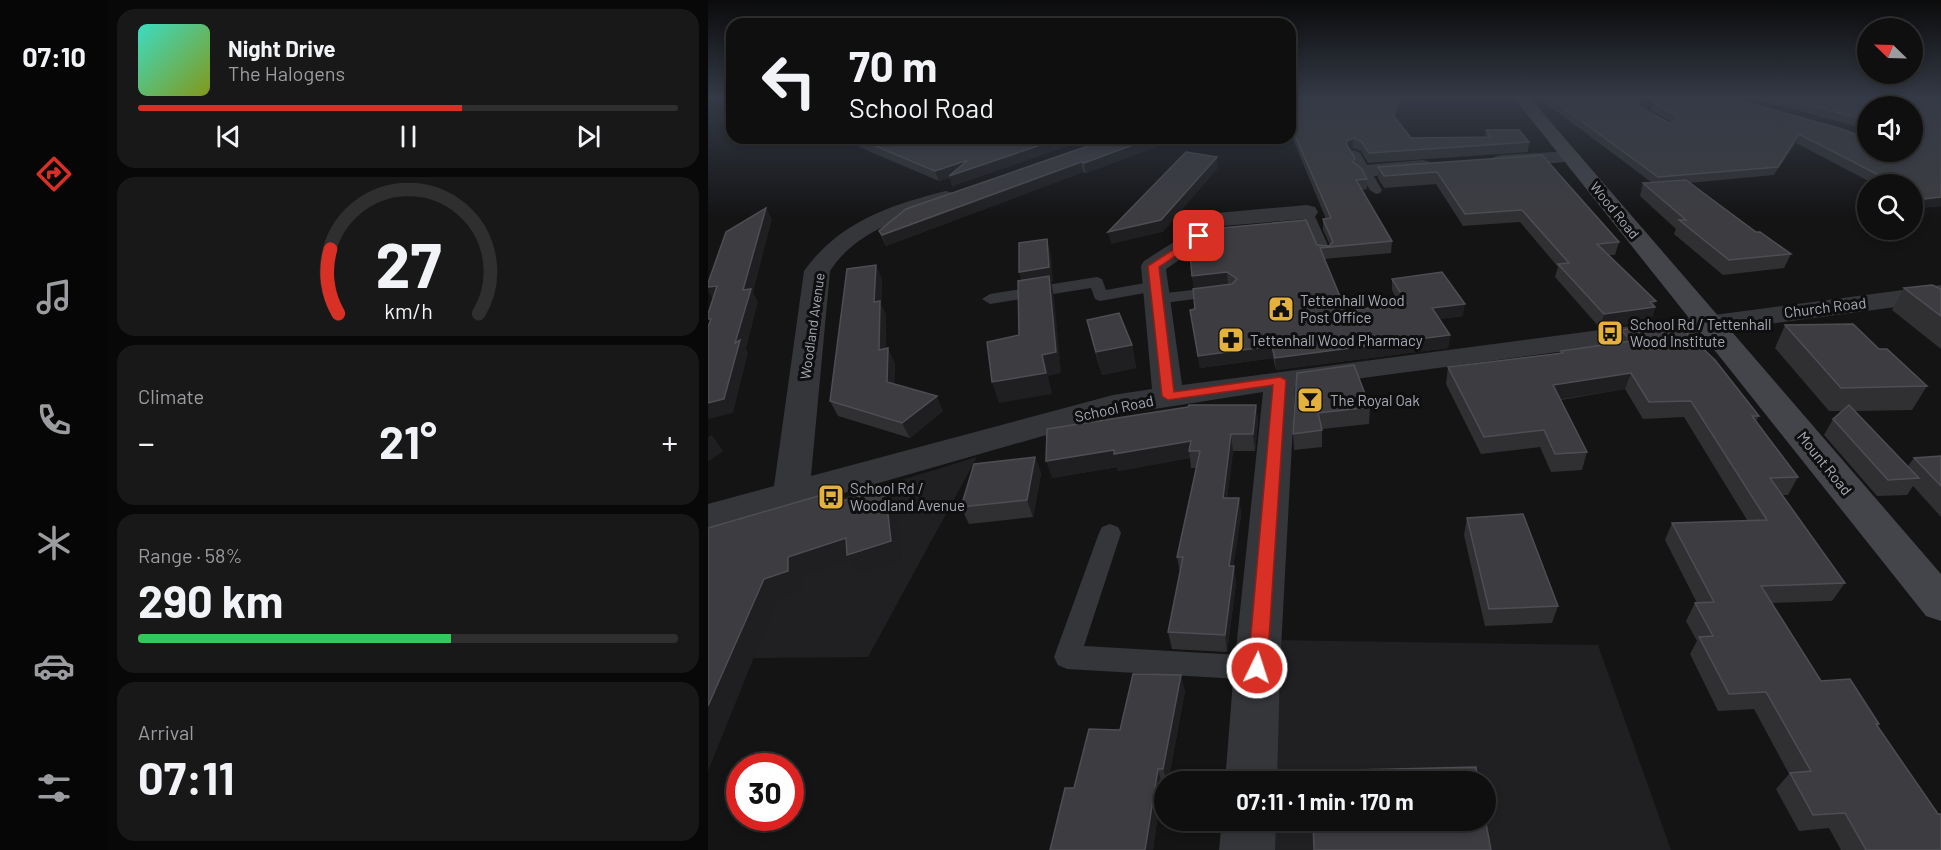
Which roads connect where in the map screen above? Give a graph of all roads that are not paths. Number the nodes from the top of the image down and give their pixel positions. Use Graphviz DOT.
graph roads {
  1 [pos="1555,138"];
  2 [pos="1354,153"];
  3 [pos="1571,157"];
  4 [pos="1479,162"];
  5 [pos="1445,164"];
  6 [pos="1365,171"];
  7 [pos="969,189"];
  8 [pos="1376,189"];
  9 [pos="1307,212"];
  10 [pos="1324,252"];
  11 [pos="1228,291"];
  12 [pos="1157,292"];
  13 [pos="1941,292"];
  14 [pos="990,299"];
  15 [pos="1709,323"];
  16 [pos="1280,380"];
  17 [pos="1168,396"];
  18 [pos="791,496"];
  19 [pos="708,518"];
  20 [pos="1110,533"];
  21 [pos="1941,604"];
  22 [pos="1257,668"];
  23 [pos="1252,771"];
  24 [pos="1248,831"];
  25 [pos="1247,850"];
  1 -- 3 [label="street, Wood Road"];
  2 -- 6 [label="lane"];
  3 -- 4 [label="street"];
  3 -- 15 [label="street, Wood Road"];
  5 -- 6 [label="street"];
  6 -- 8 [label="lane"];
  7 -- 18 [label="street, Woodland Avenue"];
  9 -- 10 [label="lane"];
  9 -- 12 [label="street"];
  11 -- 12 [label="lane"];
  12 -- 14 [label="lane"];
  12 -- 17 [label="street"];
  13 -- 15 [label="street, Church Road"];
  15 -- 16 [label="street, School Road"];
  15 -- 21 [label="street, Mount Road"];
  16 -- 17 [label="street, School Road"];
  16 -- 22 [label="street"];
  17 -- 18 [label="street, School Road"];
  18 -- 19 [label="street, School Road"];
  20 -- 22 [label="lane"];
  22 -- 23 [label="street"];
  24 -- 25 [label="street"];
}
